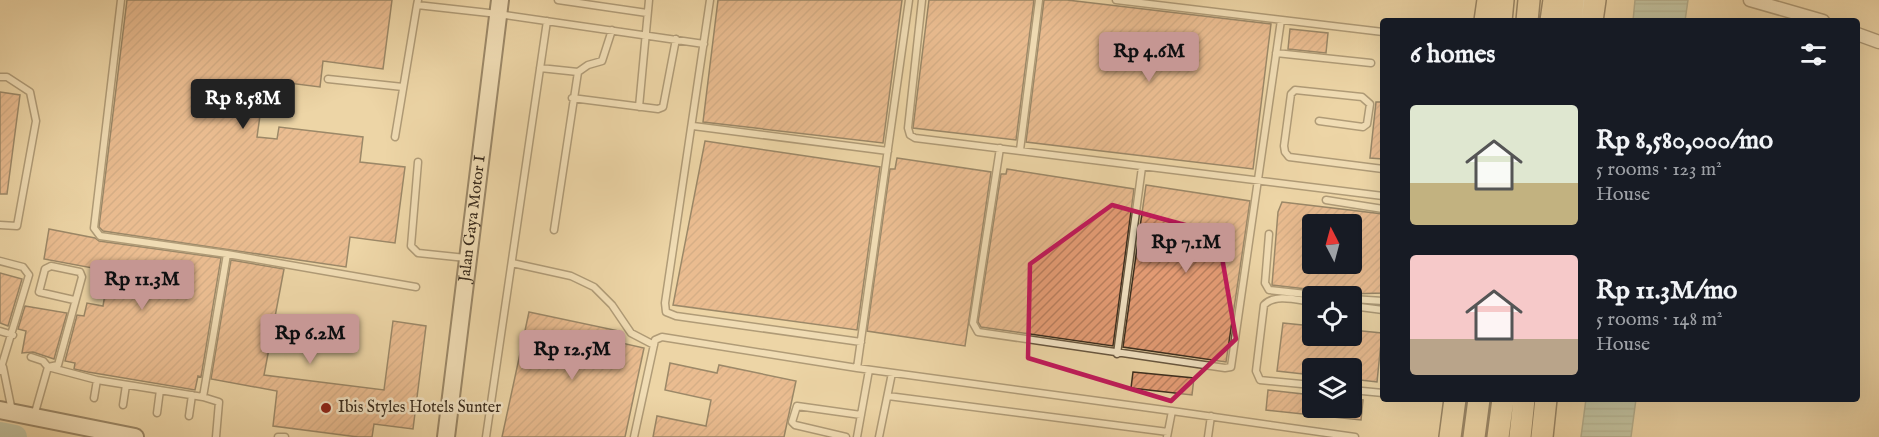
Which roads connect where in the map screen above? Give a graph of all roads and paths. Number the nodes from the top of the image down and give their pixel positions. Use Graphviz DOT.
graph roads {
  1 [pos="121,0"];
  2 [pos="558,0"];
  3 [pos="649,0"];
  4 [pos="710,0"];
  5 [pos="909,0"];
  6 [pos="922,0"];
  7 [pos="1039,0"];
  8 [pos="1116,0"];
  9 [pos="1488,0"];
  10 [pos="1503,0"];
  11 [pos="1529,0"];
  12 [pos="1554,0"];
  13 [pos="1573,0"];
  14 [pos="1584,0"];
  15 [pos="1595,0"];
  16 [pos="1750,0"];
  17 [pos="417,2"];
  18 [pos="499,7"];
  19 [pos="647,13"];
  20 [pos="1485,18"];
  21 [pos="1501,18"];
  22 [pos="1527,18"];
  23 [pos="1551,18"];
  24 [pos="1571,18"];
  25 [pos="1581,18"];
  26 [pos="1592,18"];
  27 [pos="1812,18"];
  28 [pos="1281,20"];
  29 [pos="547,21"];
  30 [pos="612,30"];
  31 [pos="1380,32"];
  32 [pos="647,35"];
  33 [pos="1860,35"];
  34 [pos="676,39"];
  35 [pos="1879,42"];
  36 [pos="704,44"];
  37 [pos="1276,53"];
  38 [pos="1371,63"];
  39 [pos="540,68"];
  40 [pos="578,72"];
  41 [pos="0,77"];
  42 [pos="328,79"];
  43 [pos="403,87"];
  44 [pos="573,98"];
  45 [pos="639,107"];
  46 [pos="1319,121"];
  47 [pos="693,126"];
  48 [pos="395,137"];
  49 [pos="1000,148"];
  50 [pos="1020,150"];
  51 [pos="888,151"];
  52 [pos="418,162"];
  53 [pos="1142,166"];
  54 [pos="1380,169"];
  55 [pos="1258,182"];
  56 [pos="1380,195"];
  57 [pos="1326,200"];
  58 [pos="1380,209"];
  59 [pos="0,225"];
  60 [pos="554,230"];
  61 [pos="1269,234"];
  62 [pos="227,254"];
  63 [pos="468,258"];
  64 [pos="0,261"];
  65 [pos="512,263"];
  66 [pos="416,287"];
  67 [pos="1302,294"];
  68 [pos="74,300"];
  69 [pos="1362,300"];
  70 [pos="1302,301"];
  71 [pos="1380,301"];
  72 [pos="1362,307"];
  73 [pos="1380,310"];
  74 [pos="0,331"];
  75 [pos="13,335"];
  76 [pos="861,342"];
  77 [pos="654,345"];
  78 [pos="1117,354"];
  79 [pos="31,357"];
  80 [pos="48,367"];
  81 [pos="857,368"];
  82 [pos="1,369"];
  83 [pos="869,370"];
  84 [pos="892,373"];
  85 [pos="97,380"];
  86 [pos="126,385"];
  87 [pos="1302,385"];
  88 [pos="160,390"];
  89 [pos="1362,391"];
  90 [pos="1380,393"];
  91 [pos="192,395"];
  92 [pos="888,396"];
  93 [pos="203,397"];
  94 [pos="94,398"];
  95 [pos="1441,402"];
  96 [pos="1455,402"];
  97 [pos="1479,402"];
  98 [pos="1503,402"];
  99 [pos="1524,402"];
  100 [pos="1546,402"];
  101 [pos="123,405"];
  102 [pos="1172,411"];
  103 [pos="6,412"];
  104 [pos="158,413"];
  105 [pos="861,415"];
  106 [pos="189,416"];
  107 [pos="1211,416"];
  108 [pos="34,417"];
  109 [pos="1168,434"];
  110 [pos="135,437"];
  111 [pos="216,437"];
  112 [pos="278,437"];
  113 [pos="285,437"];
  114 [pos="446,437"];
  115 [pos="486,437"];
  116 [pos="634,437"];
  117 [pos="846,437"];
  118 [pos="857,437"];
  119 [pos="879,437"];
  120 [pos="1208,437"];
  121 [pos="1355,437"];
  122 [pos="1362,437"];
  123 [pos="1437,437"];
  124 [pos="1450,437"];
  125 [pos="1474,437"];
  126 [pos="1498,437"];
  127 [pos="1520,437"];
  128 [pos="1542,437"];
  1 -- 62 [label="lane"];
  2 -- 19 [label="lane"];
  3 -- 19 [label="lane"];
  4 -- 36 [label="lane"];
  5 -- 51 [label="lane"];
  6 -- 49 [label="lane"];
  7 -- 50 [label="lane"];
  8 -- 28 [label="lane"];
  9 -- 20 [label="highway"];
  10 -- 21 [label="highway"];
  11 -- 22 [label="highway"];
  12 -- 23 [label="highway"];
  13 -- 24 [label="highway"];
  14 -- 25 [label="lane"];
  15 -- 26 [label="highway"];
  16 -- 27 [label="street"];
  17 -- 18 [label="lane"];
  17 -- 43 [label="lane"];
  18 -- 29 [label="lane"];
  18 -- 63 [label="street, Jalan Gaya Motor I"];
  19 -- 32 [label="lane"];
  28 -- 31 [label="lane"];
  28 -- 37 [label="lane"];
  29 -- 30 [label="lane"];
  29 -- 39 [label="lane"];
  30 -- 32 [label="lane"];
  30 -- 40 [label="lane"];
  32 -- 34 [label="lane"];
  32 -- 45 [label="lane"];
  33 -- 35 [label="street"];
  34 -- 36 [label="lane"];
  34 -- 45 [label="lane"];
  36 -- 47 [label="lane"];
  37 -- 38 [label="lane"];
  37 -- 55 [label="lane"];
  39 -- 40 [label="lane"];
  39 -- 65 [label="lane"];
  40 -- 44 [label="lane"];
  41 -- 59 [label="lane"];
  42 -- 43 [label="lane"];
  43 -- 48 [label="lane"];
  44 -- 45 [label="lane"];
  44 -- 60 [label="lane"];
  46 -- 54 [label="lane"];
  47 -- 51 [label="lane"];
  47 -- 76 [label="lane"];
  49 -- 50 [label="lane"];
  49 -- 78 [label="lane"];
  50 -- 53 [label="lane"];
  51 -- 76 [label="lane"];
  52 -- 63 [label="lane"];
  53 -- 55 [label="lane"];
  53 -- 78 [label="lane"];
  55 -- 56 [label="lane"];
  55 -- 78 [label="lane"];
  57 -- 58 [label="lane"];
  61 -- 67 [label="lane"];
  62 -- 66 [label="lane"];
  62 -- 93 [label="lane"];
  63 -- 114 [label="street, Jalan Gaya Motor I"];
  64 -- 75 [label="lane"];
  65 -- 77 [label="lane"];
  65 -- 115 [label="lane"];
  68 -- 68 [label="lane"];
  68 -- 80 [label="lane"];
  69 -- 71 [label="lane"];
  70 -- 87 [label="lane"];
  72 -- 73 [label="lane"];
  74 -- 75 [label="lane"];
  75 -- 82 [label="lane"];
  76 -- 81 [label="lane"];
  77 -- 81 [label="lane"];
  77 -- 116 [label="lane"];
  79 -- 80 [label="lane"];
  80 -- 85 [label="lane"];
  80 -- 108 [label="lane"];
  81 -- 83 [label="lane"];
  82 -- 103 [label="lane"];
  83 -- 84 [label="lane"];
  83 -- 105 [label="lane"];
  84 -- 92 [label="lane"];
  84 -- 102 [label="lane"];
  85 -- 86 [label="lane"];
  85 -- 94 [label="lane"];
  86 -- 88 [label="lane"];
  86 -- 101 [label="lane"];
  88 -- 91 [label="lane"];
  88 -- 104 [label="lane"];
  89 -- 90 [label="lane"];
  91 -- 93 [label="lane"];
  91 -- 106 [label="lane"];
  92 -- 109 [label="lane"];
  92 -- 119 [label="lane"];
  93 -- 111 [label="lane"];
  95 -- 123 [label="highway"];
  96 -- 124 [label="highway"];
  97 -- 125 [label="highway"];
  98 -- 126 [label="highway"];
  99 -- 127 [label="highway"];
  100 -- 128 [label="highway"];
  102 -- 107 [label="lane"];
  102 -- 109 [label="lane"];
  103 -- 108 [label="street"];
  105 -- 117 [label="lane"];
  105 -- 118 [label="lane"];
  107 -- 120 [label="lane"];
  107 -- 121 [label="lane"];
  108 -- 110 [label="street"];
  112 -- 113 [label="lane"];
  121 -- 122 [label="lane"];
}
